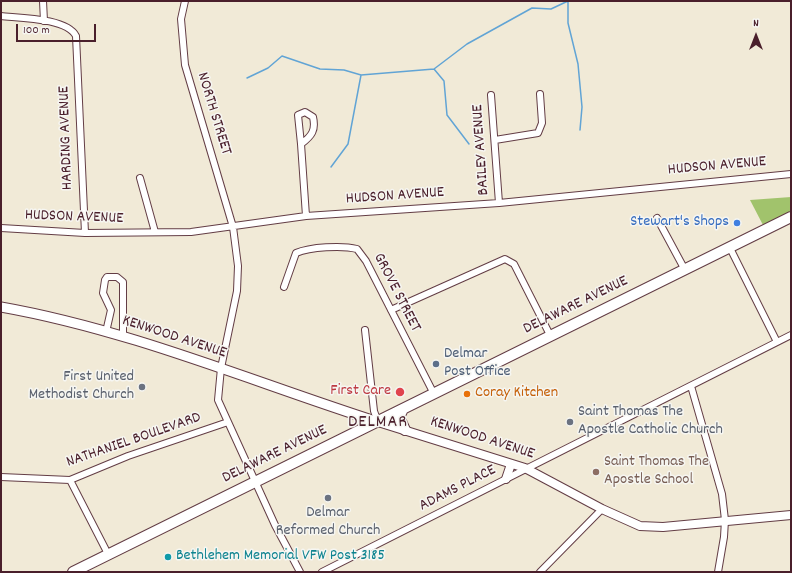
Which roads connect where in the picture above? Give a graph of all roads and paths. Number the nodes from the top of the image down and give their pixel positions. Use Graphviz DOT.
graph roads {
  1 [pos="43,1"];
  2 [pos="185,1"];
  3 [pos="1,16"];
  4 [pos="44,21"];
  5 [pos="540,94"];
  6 [pos="491,95"];
  7 [pos="495,140"];
  8 [pos="301,144"];
  9 [pos="791,174"];
  10 [pos="140,178"];
  11 [pos="499,203"];
  12 [pos="306,216"];
  13 [pos="791,217"];
  14 [pos="658,218"];
  15 [pos="1,228"];
  16 [pos="234,230"];
  17 [pos="155,232"];
  18 [pos="84,233"];
  19 [pos="730,248"];
  20 [pos="685,270"];
  21 [pos="284,287"];
  22 [pos="1,307"];
  23 [pos="391,310"];
  24 [pos="365,330"];
  25 [pos="106,332"];
  26 [pos="550,336"];
  27 [pos="123,337"];
  28 [pos="790,338"];
  29 [pos="777,342"];
  30 [pos="221,368"];
  31 [pos="691,386"];
  32 [pos="434,394"];
  33 [pos="403,409"];
  34 [pos="228,422"];
  35 [pos="378,422"];
  36 [pos="404,430"];
  37 [pos="511,464"];
  38 [pos="525,468"];
  39 [pos="1,478"];
  40 [pos="506,479"];
  41 [pos="70,480"];
  42 [pos="255,482"];
  43 [pos="602,509"];
  44 [pos="791,515"];
  45 [pos="726,520"];
  46 [pos="108,554"];
  47 [pos="73,572"];
  48 [pos="300,572"];
  49 [pos="322,572"];
  50 [pos="540,572"];
  51 [pos="718,572"];
  1 -- 4 [label="street"];
  2 -- 16 [label="street, NORTH STREET"];
  3 -- 4 [label="street"];
  4 -- 18 [label="street, HARDING AVENUE"];
  5 -- 7 [label="street"];
  6 -- 7 [label="street, BAILEY AVENUE"];
  7 -- 11 [label="street, BAILEY AVENUE"];
  8 -- 8 [label="street"];
  8 -- 12 [label="street"];
  9 -- 11 [label="street, HUDSON AVENUE"];
  10 -- 17 [label="street"];
  11 -- 12 [label="street, HUDSON AVENUE"];
  12 -- 16 [label="street, HUDSON AVENUE"];
  13 -- 19 [label="main road, DELAWARE AVENUE"];
  14 -- 20 [label="street"];
  15 -- 18 [label="street, HUDSON AVENUE"];
  16 -- 17 [label="street, HUDSON AVENUE"];
  16 -- 30 [label="street, NORTH STREET"];
  17 -- 18 [label="street, HUDSON AVENUE"];
  19 -- 20 [label="main road, DELAWARE AVENUE"];
  19 -- 29 [label="street"];
  20 -- 26 [label="main road, DELAWARE AVENUE"];
  21 -- 23 [label="street, GROVE STREET"];
  22 -- 25 [label="main road, KENWOOD AVENUE"];
  23 -- 26 [label="street"];
  23 -- 32 [label="street, GROVE STREET"];
  24 -- 35 [label="street"];
  25 -- 27 [label="main road, KENWOOD AVENUE"];
  25 -- 27 [label="street"];
  26 -- 32 [label="main road, DELAWARE AVENUE"];
  27 -- 30 [label="main road, KENWOOD AVENUE"];
  28 -- 29 [label="street, ADAMS PLACE"];
  29 -- 31 [label="street, ADAMS PLACE"];
  30 -- 34 [label="street, NORTH STREET"];
  30 -- 35 [label="main road, KENWOOD AVENUE"];
  31 -- 38 [label="street, ADAMS PLACE"];
  31 -- 45 [label="street"];
  32 -- 33 [label="main road, DELAWARE AVENUE"];
  33 -- 35 [label="main road, DELAWARE AVENUE"];
  33 -- 36 [label="main road"];
  34 -- 41 [label="street, NATHANIEL BOULEVARD"];
  34 -- 42 [label="street, NORTH STREET"];
  35 -- 36 [label="street, KENWOOD AVENUE"];
  35 -- 42 [label="main road, DELAWARE AVENUE"];
  36 -- 37 [label="street, KENWOOD AVENUE"];
  37 -- 38 [label="street, KENWOOD AVENUE"];
  37 -- 40 [label="street"];
  38 -- 40 [label="street, ADAMS PLACE"];
  38 -- 43 [label="street, KENWOOD AVENUE"];
  39 -- 41 [label="street, NATHANIEL BOULEVARD"];
  40 -- 49 [label="street, ADAMS PLACE"];
  41 -- 46 [label="street"];
  42 -- 46 [label="main road, DELAWARE AVENUE"];
  42 -- 48 [label="street, NORTH STREET"];
  43 -- 45 [label="street, KENWOOD AVENUE"];
  43 -- 50 [label="street"];
  44 -- 45 [label="street, KENWOOD AVENUE"];
  45 -- 51 [label="street"];
  46 -- 47 [label="main road, DELAWARE AVENUE"];
}
